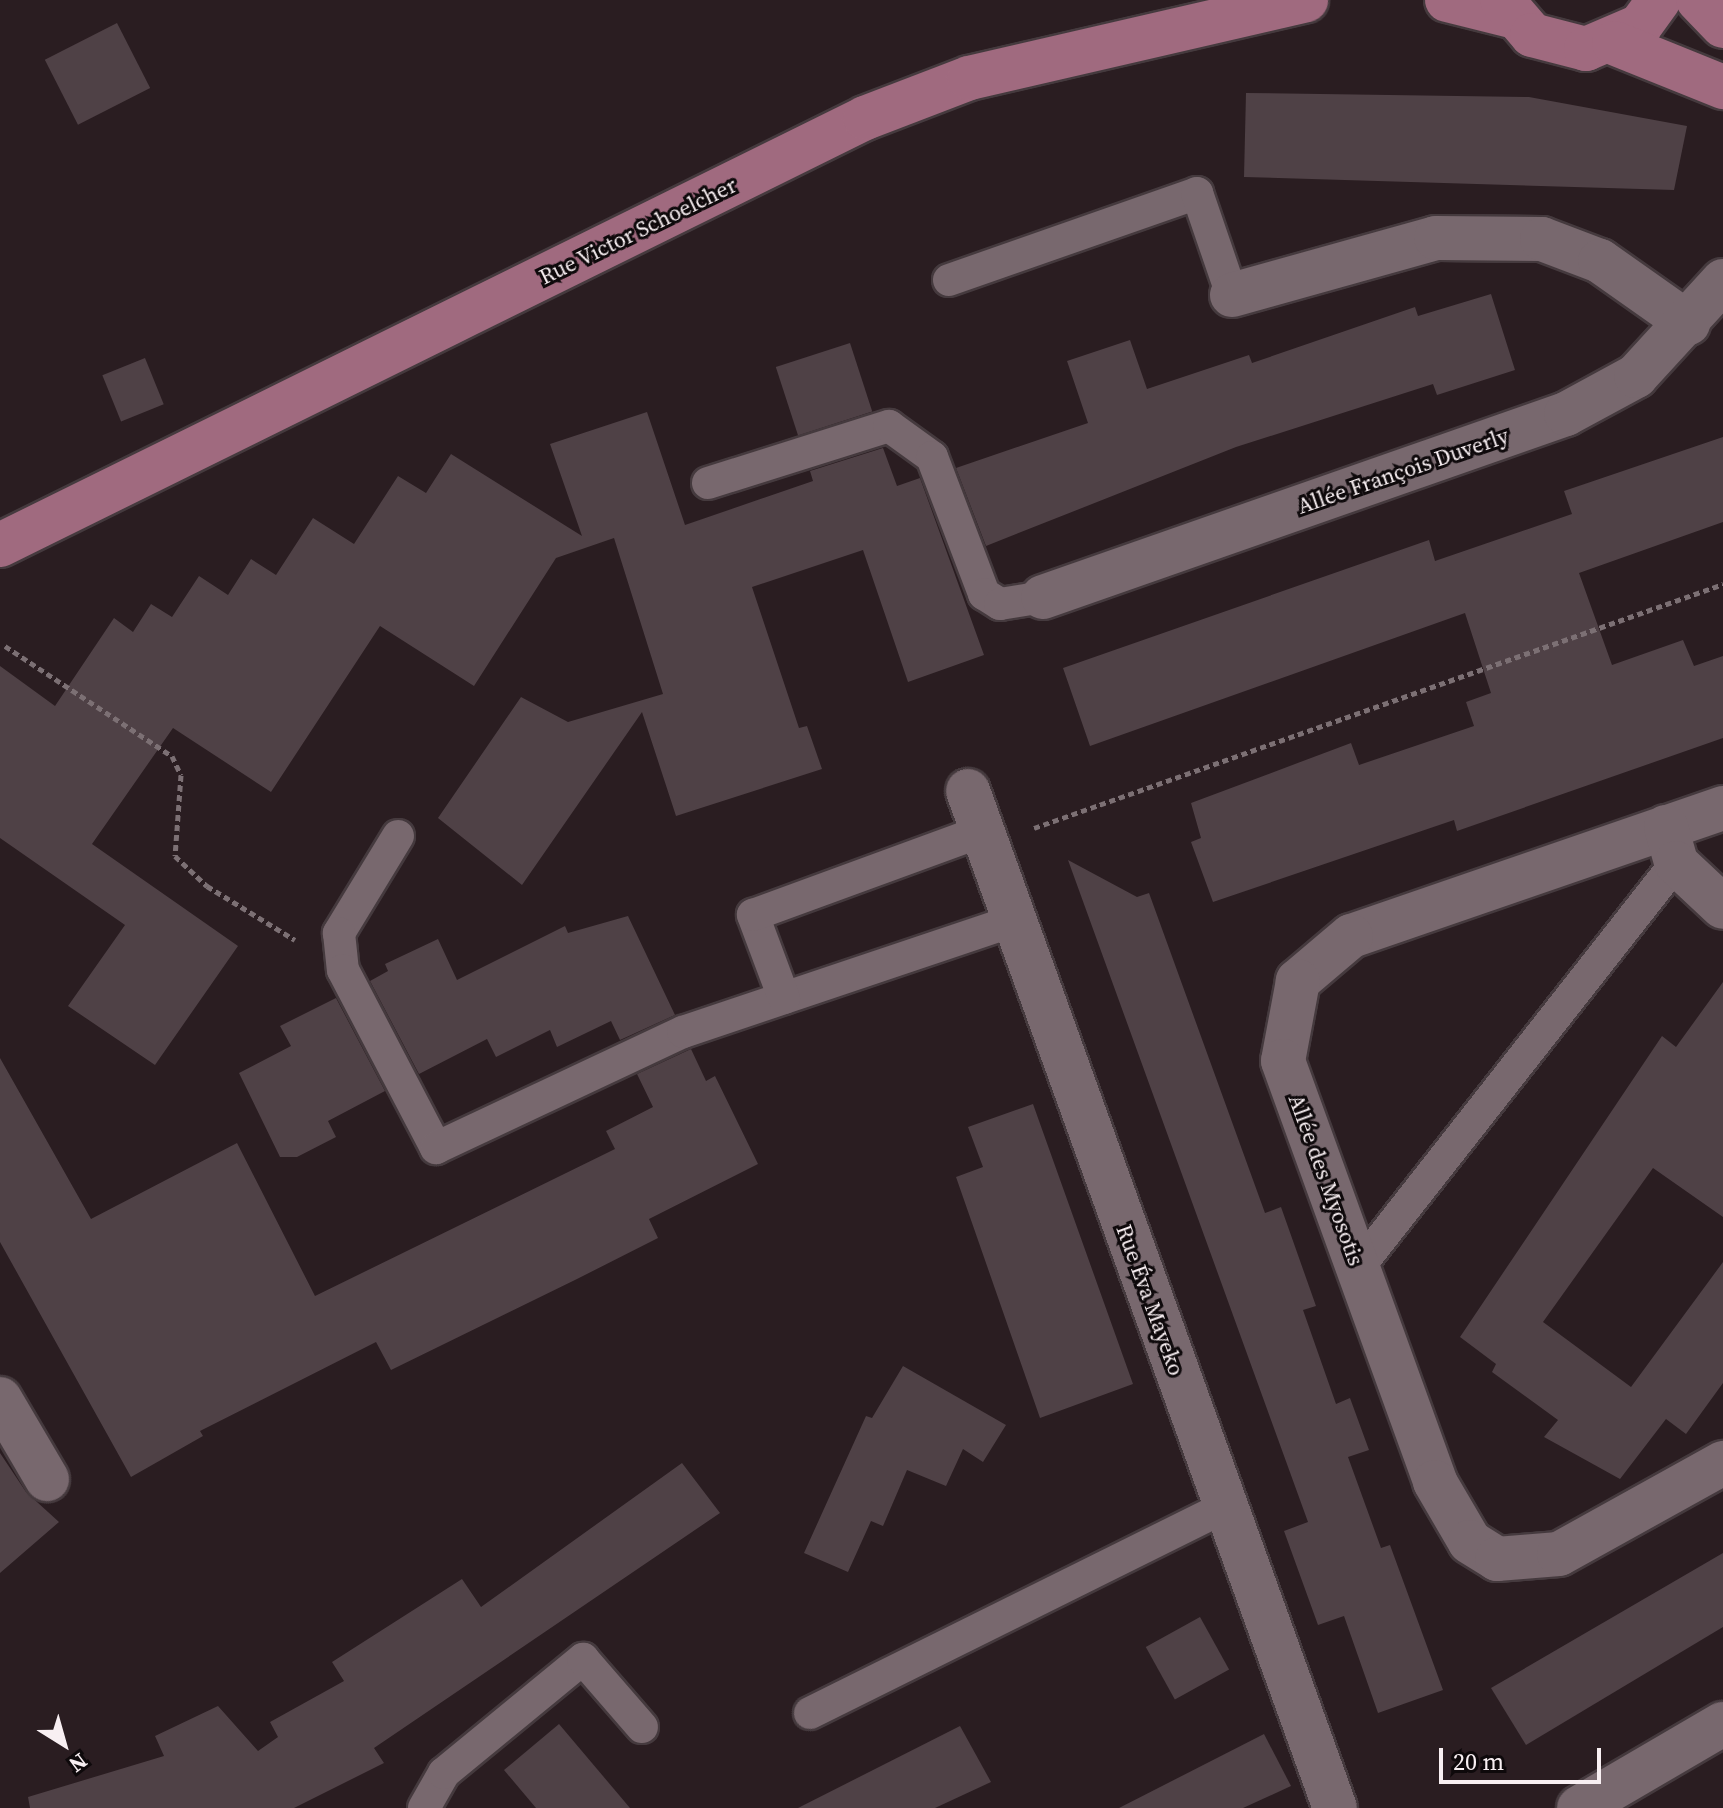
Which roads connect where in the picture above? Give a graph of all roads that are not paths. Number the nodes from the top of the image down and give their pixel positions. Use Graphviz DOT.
graph roads {
  1 [pos="1306,0"];
  2 [pos="1447,0"];
  3 [pos="1659,0"];
  4 [pos="1698,0"];
  5 [pos="1507,8"];
  6 [pos="1723,26"];
  7 [pos="1614,43"];
  8 [pos="1723,87"];
  9 [pos="949,280"];
  10 [pos="1723,281"];
  11 [pos="1232,295"];
  12 [pos="1688,323"];
  13 [pos="708,483"];
  14 [pos="0,545"];
  15 [pos="1043,597"];
  16 [pos="1723,808"];
  17 [pos="979,822"];
  18 [pos="398,836"];
  19 [pos="1671,845"];
  20 [pos="1723,907"];
  21 [pos="1012,921"];
  22 [pos="784,998"];
  23 [pos="1358,1268"];
  24 [pos="0,1399"];
  25 [pos="1723,1463"];
  26 [pos="47,1479"];
  27 [pos="1225,1507"];
  28 [pos="810,1713"];
  29 [pos="1723,1724"];
  30 [pos="642,1727"];
  31 [pos="424,1808"];
  32 [pos="1335,1808"];
  33 [pos="1579,1808"];
  1 -- 14 [label="main road, Rue Victor Schoelcher"];
  2 -- 5 [label="main road"];
  3 -- 7 [label="main road"];
  4 -- 6 [label="main road"];
  5 -- 7 [label="main road"];
  7 -- 8 [label="main road"];
  9 -- 11 [label="lane"];
  10 -- 12 [label="street, Allée François Duverly"];
  11 -- 12 [label="street"];
  12 -- 15 [label="street, Allée François Duverly"];
  13 -- 15 [label="lane"];
  16 -- 19 [label="street, Allée des Myosotis"];
  17 -- 21 [label="street, Rue Éva Mayeko"];
  17 -- 22 [label="lane"];
  18 -- 22 [label="lane"];
  19 -- 20 [label="street"];
  19 -- 23 [label="lane"];
  19 -- 23 [label="street, Allée des Myosotis"];
  21 -- 22 [label="lane"];
  21 -- 27 [label="street, Rue Éva Mayeko"];
  23 -- 25 [label="street, Allée des Myosotis"];
  24 -- 26 [label="street"];
  27 -- 28 [label="lane"];
  27 -- 32 [label="street, Rue Éva Mayeko"];
  29 -- 33 [label="street"];
  30 -- 31 [label="lane"];
}
